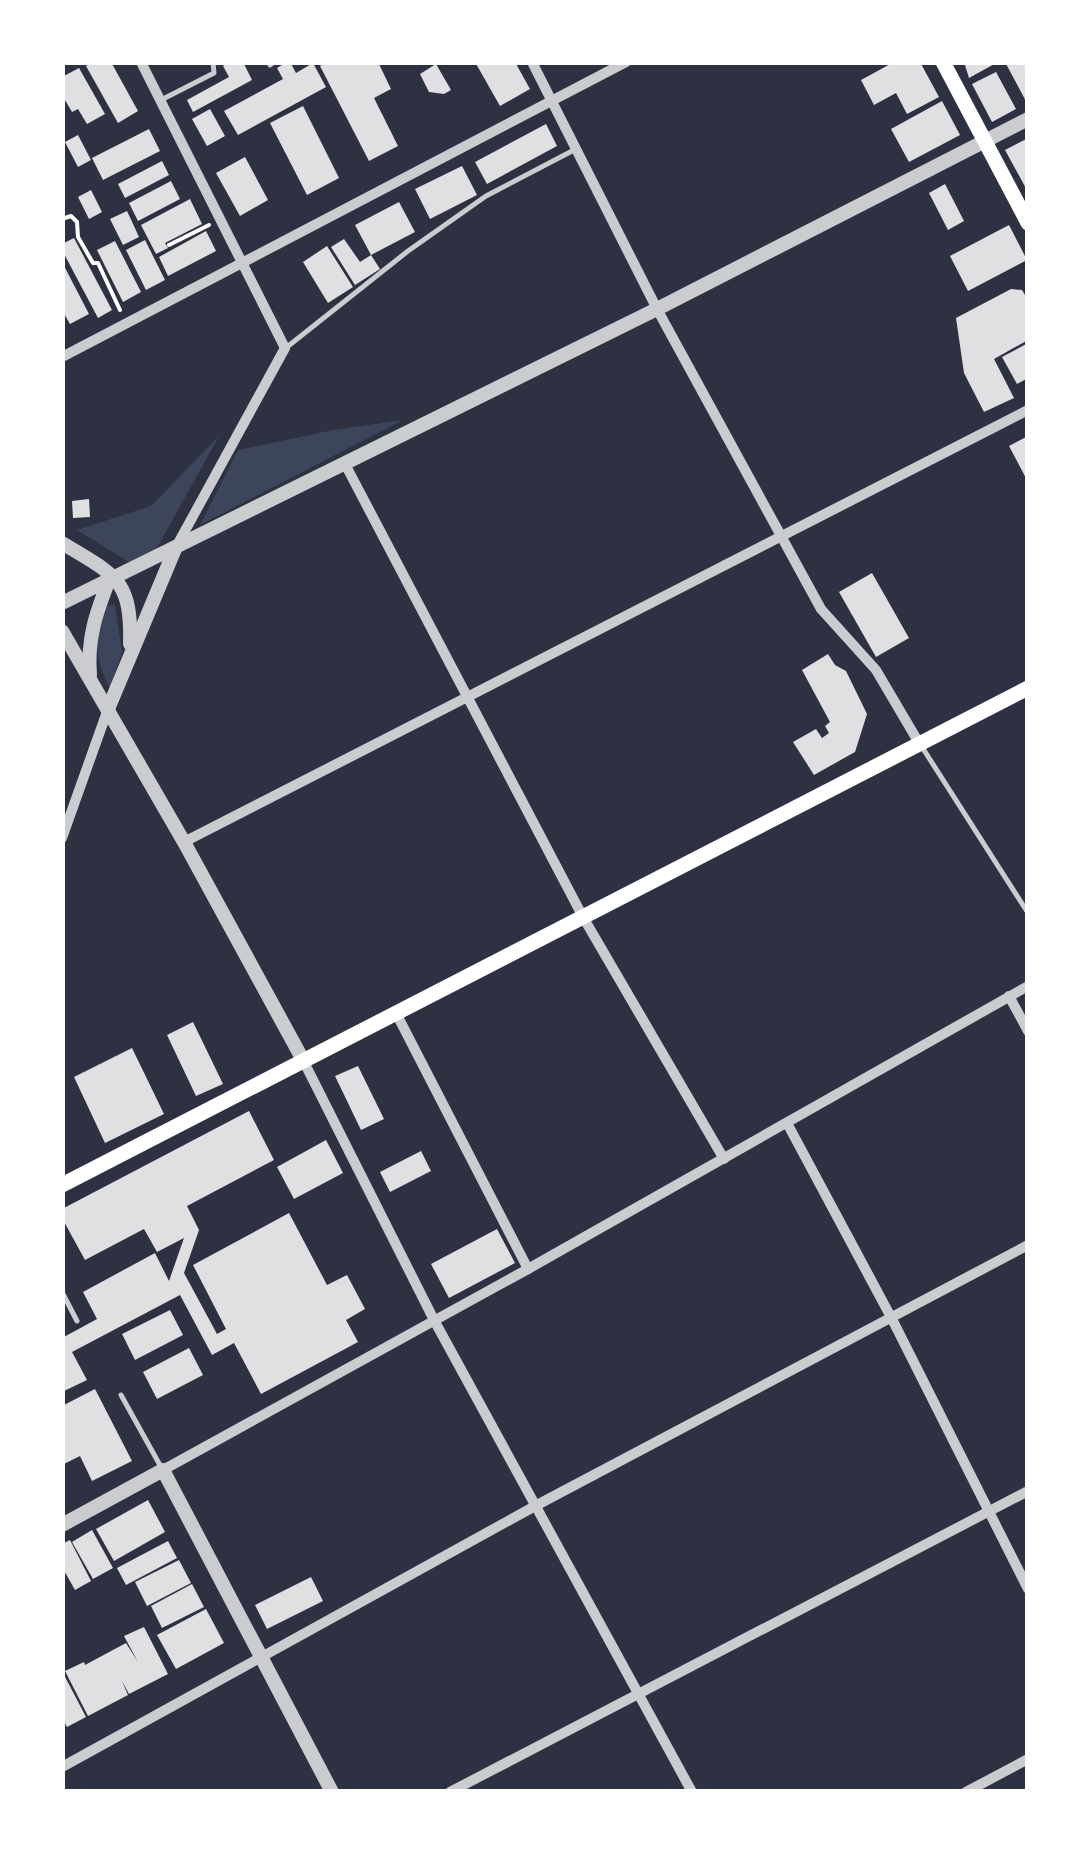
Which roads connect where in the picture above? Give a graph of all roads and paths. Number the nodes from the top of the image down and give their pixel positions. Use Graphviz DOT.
graph roads {
  1 [pos="141,62"];
  2 [pos="213,62"];
  3 [pos="532,62"];
  4 [pos="626,62"];
  5 [pos="943,62"];
  6 [pos="161,100"];
  7 [pos="553,101"];
  8 [pos="1028,119"];
  9 [pos="984,141"];
  10 [pos="576,149"];
  11 [pos="62,219"];
  12 [pos="222,219"];
  13 [pos="1028,223"];
  14 [pos="169,246"];
  15 [pos="244,262"];
  16 [pos="657,308"];
  17 [pos="126,323"];
  18 [pos="286,348"];
  19 [pos="62,356"];
  20 [pos="1028,410"];
  21 [pos="345,464"];
  22 [pos="781,537"];
  23 [pos="62,542"];
  24 [pos="175,549"];
  25 [pos="112,578"];
  26 [pos="62,603"];
  27 [pos="62,632"];
  28 [pos="130,652"];
  29 [pos="90,679"];
  30 [pos="1028,688"];
  31 [pos="469,696"];
  32 [pos="108,708"];
  33 [pos="919,744"];
  34 [pos="62,838"];
  35 [pos="184,842"];
  36 [pos="1028,913"];
  37 [pos="583,917"];
  38 [pos="1028,986"];
  39 [pos="1009,996"];
  40 [pos="396,1013"];
  41 [pos="1028,1032"];
  42 [pos="302,1060"];
  43 [pos="786,1122"];
  44 [pos="724,1159"];
  45 [pos="62,1185"];
  46 [pos="1028,1245"];
  47 [pos="528,1269"];
  48 [pos="62,1292"];
  49 [pos="892,1319"];
  50 [pos="434,1320"];
  51 [pos="77,1321"];
  52 [pos="121,1395"];
  53 [pos="162,1470"];
  54 [pos="1028,1491"];
  55 [pos="537,1505"];
  56 [pos="987,1512"];
  57 [pos="62,1525"];
  58 [pos="1028,1589"];
  59 [pos="261,1658"];
  60 [pos="638,1694"];
  61 [pos="1028,1759"];
  62 [pos="62,1768"];
  63 [pos="332,1792"];
  64 [pos="450,1792"];
  65 [pos="692,1792"];
  66 [pos="966,1792"];
  1 -- 6 [label="street"];
  2 -- 6 [label="lane"];
  3 -- 7 [label="street"];
  4 -- 7 [label="street"];
  5 -- 9 [label="main road"];
  6 -- 12 [label="street"];
  7 -- 10 [label="street"];
  7 -- 15 [label="street"];
  8 -- 9 [label="street"];
  9 -- 13 [label="main road"];
  9 -- 16 [label="street"];
  10 -- 16 [label="street"];
  10 -- 18 [label="lane"];
  11 -- 17 [label="path"];
  12 -- 14 [label="path"];
  12 -- 15 [label="street"];
  15 -- 17 [label="street"];
  15 -- 18 [label="street"];
  16 -- 21 [label="street"];
  16 -- 22 [label="street"];
  17 -- 19 [label="street"];
  18 -- 24 [label="street"];
  20 -- 22 [label="street"];
  21 -- 24 [label="street"];
  21 -- 31 [label="street"];
  22 -- 31 [label="street"];
  22 -- 33 [label="street"];
  23 -- 25 [label="street"];
  24 -- 25 [label="street"];
  24 -- 28 [label="street"];
  25 -- 26 [label="street"];
  25 -- 28 [label="street"];
  25 -- 29 [label="street"];
  27 -- 29 [label="street"];
  28 -- 32 [label="street"];
  29 -- 32 [label="street"];
  30 -- 33 [label="main road"];
  31 -- 35 [label="street"];
  31 -- 37 [label="street"];
  32 -- 34 [label="street"];
  32 -- 35 [label="street"];
  33 -- 36 [label="lane"];
  33 -- 37 [label="main road"];
  35 -- 42 [label="street"];
  37 -- 40 [label="main road"];
  37 -- 44 [label="street"];
  38 -- 39 [label="street"];
  39 -- 41 [label="street"];
  39 -- 43 [label="street"];
  40 -- 42 [label="main road"];
  40 -- 47 [label="street"];
  42 -- 45 [label="main road"];
  42 -- 50 [label="street"];
  43 -- 44 [label="street"];
  43 -- 49 [label="street"];
  44 -- 47 [label="street"];
  46 -- 49 [label="street"];
  47 -- 50 [label="street"];
  48 -- 51 [label="lane"];
  49 -- 55 [label="street"];
  49 -- 56 [label="street"];
  50 -- 53 [label="street"];
  50 -- 55 [label="street"];
  52 -- 53 [label="lane"];
  53 -- 57 [label="street"];
  53 -- 59 [label="street"];
  54 -- 56 [label="street"];
  55 -- 59 [label="street"];
  55 -- 60 [label="street"];
  56 -- 58 [label="street"];
  56 -- 60 [label="street"];
  59 -- 62 [label="street"];
  59 -- 63 [label="street"];
  60 -- 64 [label="street"];
  60 -- 65 [label="street"];
  61 -- 66 [label="street"];
}
